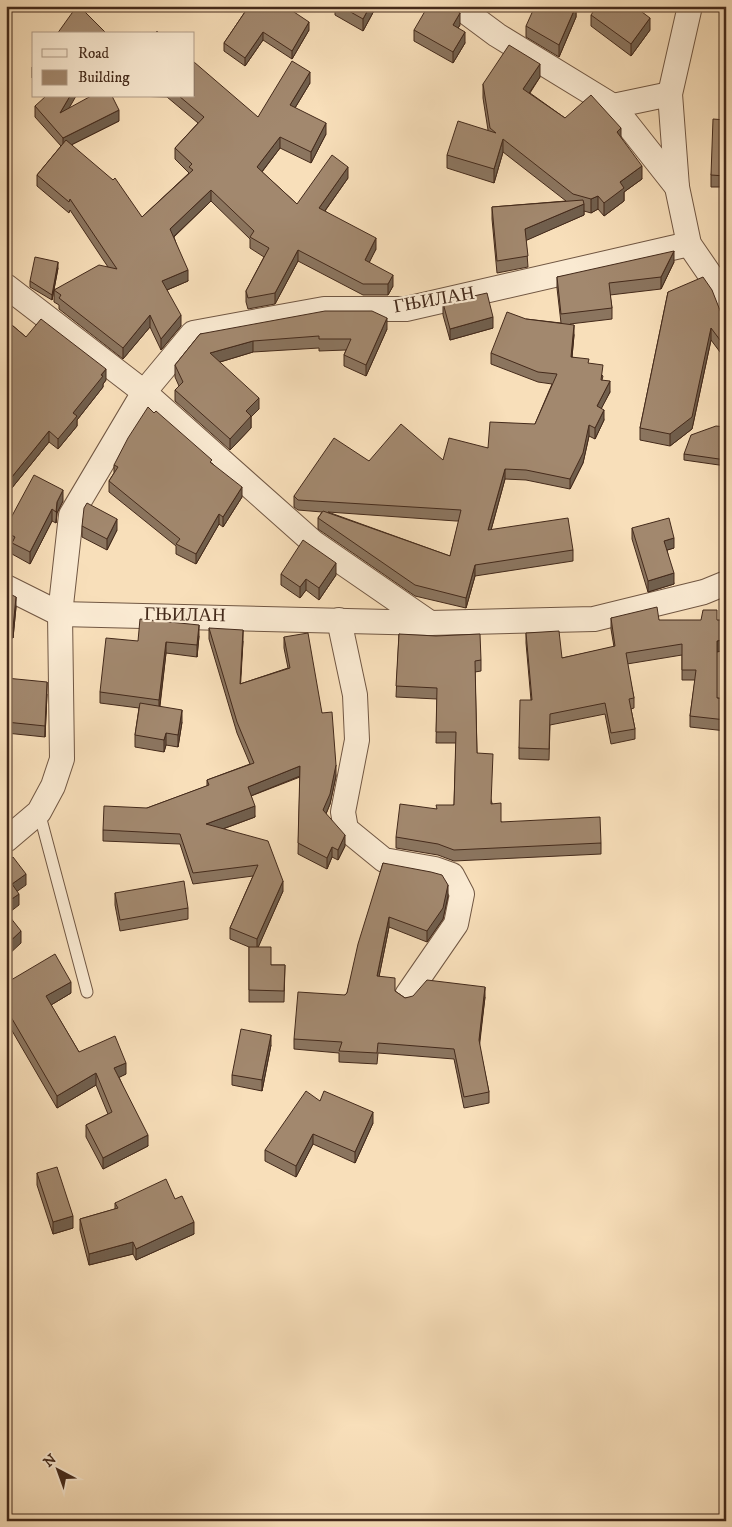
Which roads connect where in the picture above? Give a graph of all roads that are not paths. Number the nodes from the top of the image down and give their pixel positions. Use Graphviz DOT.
graph roads {
  1 [pos="458,6"];
  2 [pos="690,6"];
  3 [pos="670,94"];
  4 [pos="613,106"];
  5 [pos="677,187"];
  6 [pos="689,244"];
  7 [pos="6,286"];
  8 [pos="726,298"];
  9 [pos="144,392"];
  10 [pos="726,583"];
  11 [pos="6,587"];
  12 [pos="60,614"];
  13 [pos="339,620"];
  14 [pos="430,622"];
  15 [pos="39,812"];
  16 [pos="6,840"];
  17 [pos="87,992"];
  18 [pos="408,995"];
  1 -- 4 [label="street"];
  2 -- 3 [label="street"];
  3 -- 4 [label="street"];
  3 -- 5 [label="street"];
  4 -- 5 [label="street"];
  5 -- 6 [label="street"];
  6 -- 8 [label="street"];
  6 -- 9 [label="street, ГЊИЛАН"];
  7 -- 9 [label="street"];
  9 -- 12 [label="street, ГЊИЛАН"];
  9 -- 14 [label="street"];
  10 -- 14 [label="street, ГЊИЛАН"];
  11 -- 12 [label="street, ГЊИЛАН"];
  12 -- 13 [label="street, ГЊИЛАН"];
  12 -- 15 [label="street"];
  13 -- 14 [label="street, ГЊИЛАН"];
  13 -- 18 [label="street"];
  15 -- 16 [label="street"];
  15 -- 17 [label="lane"];
}
